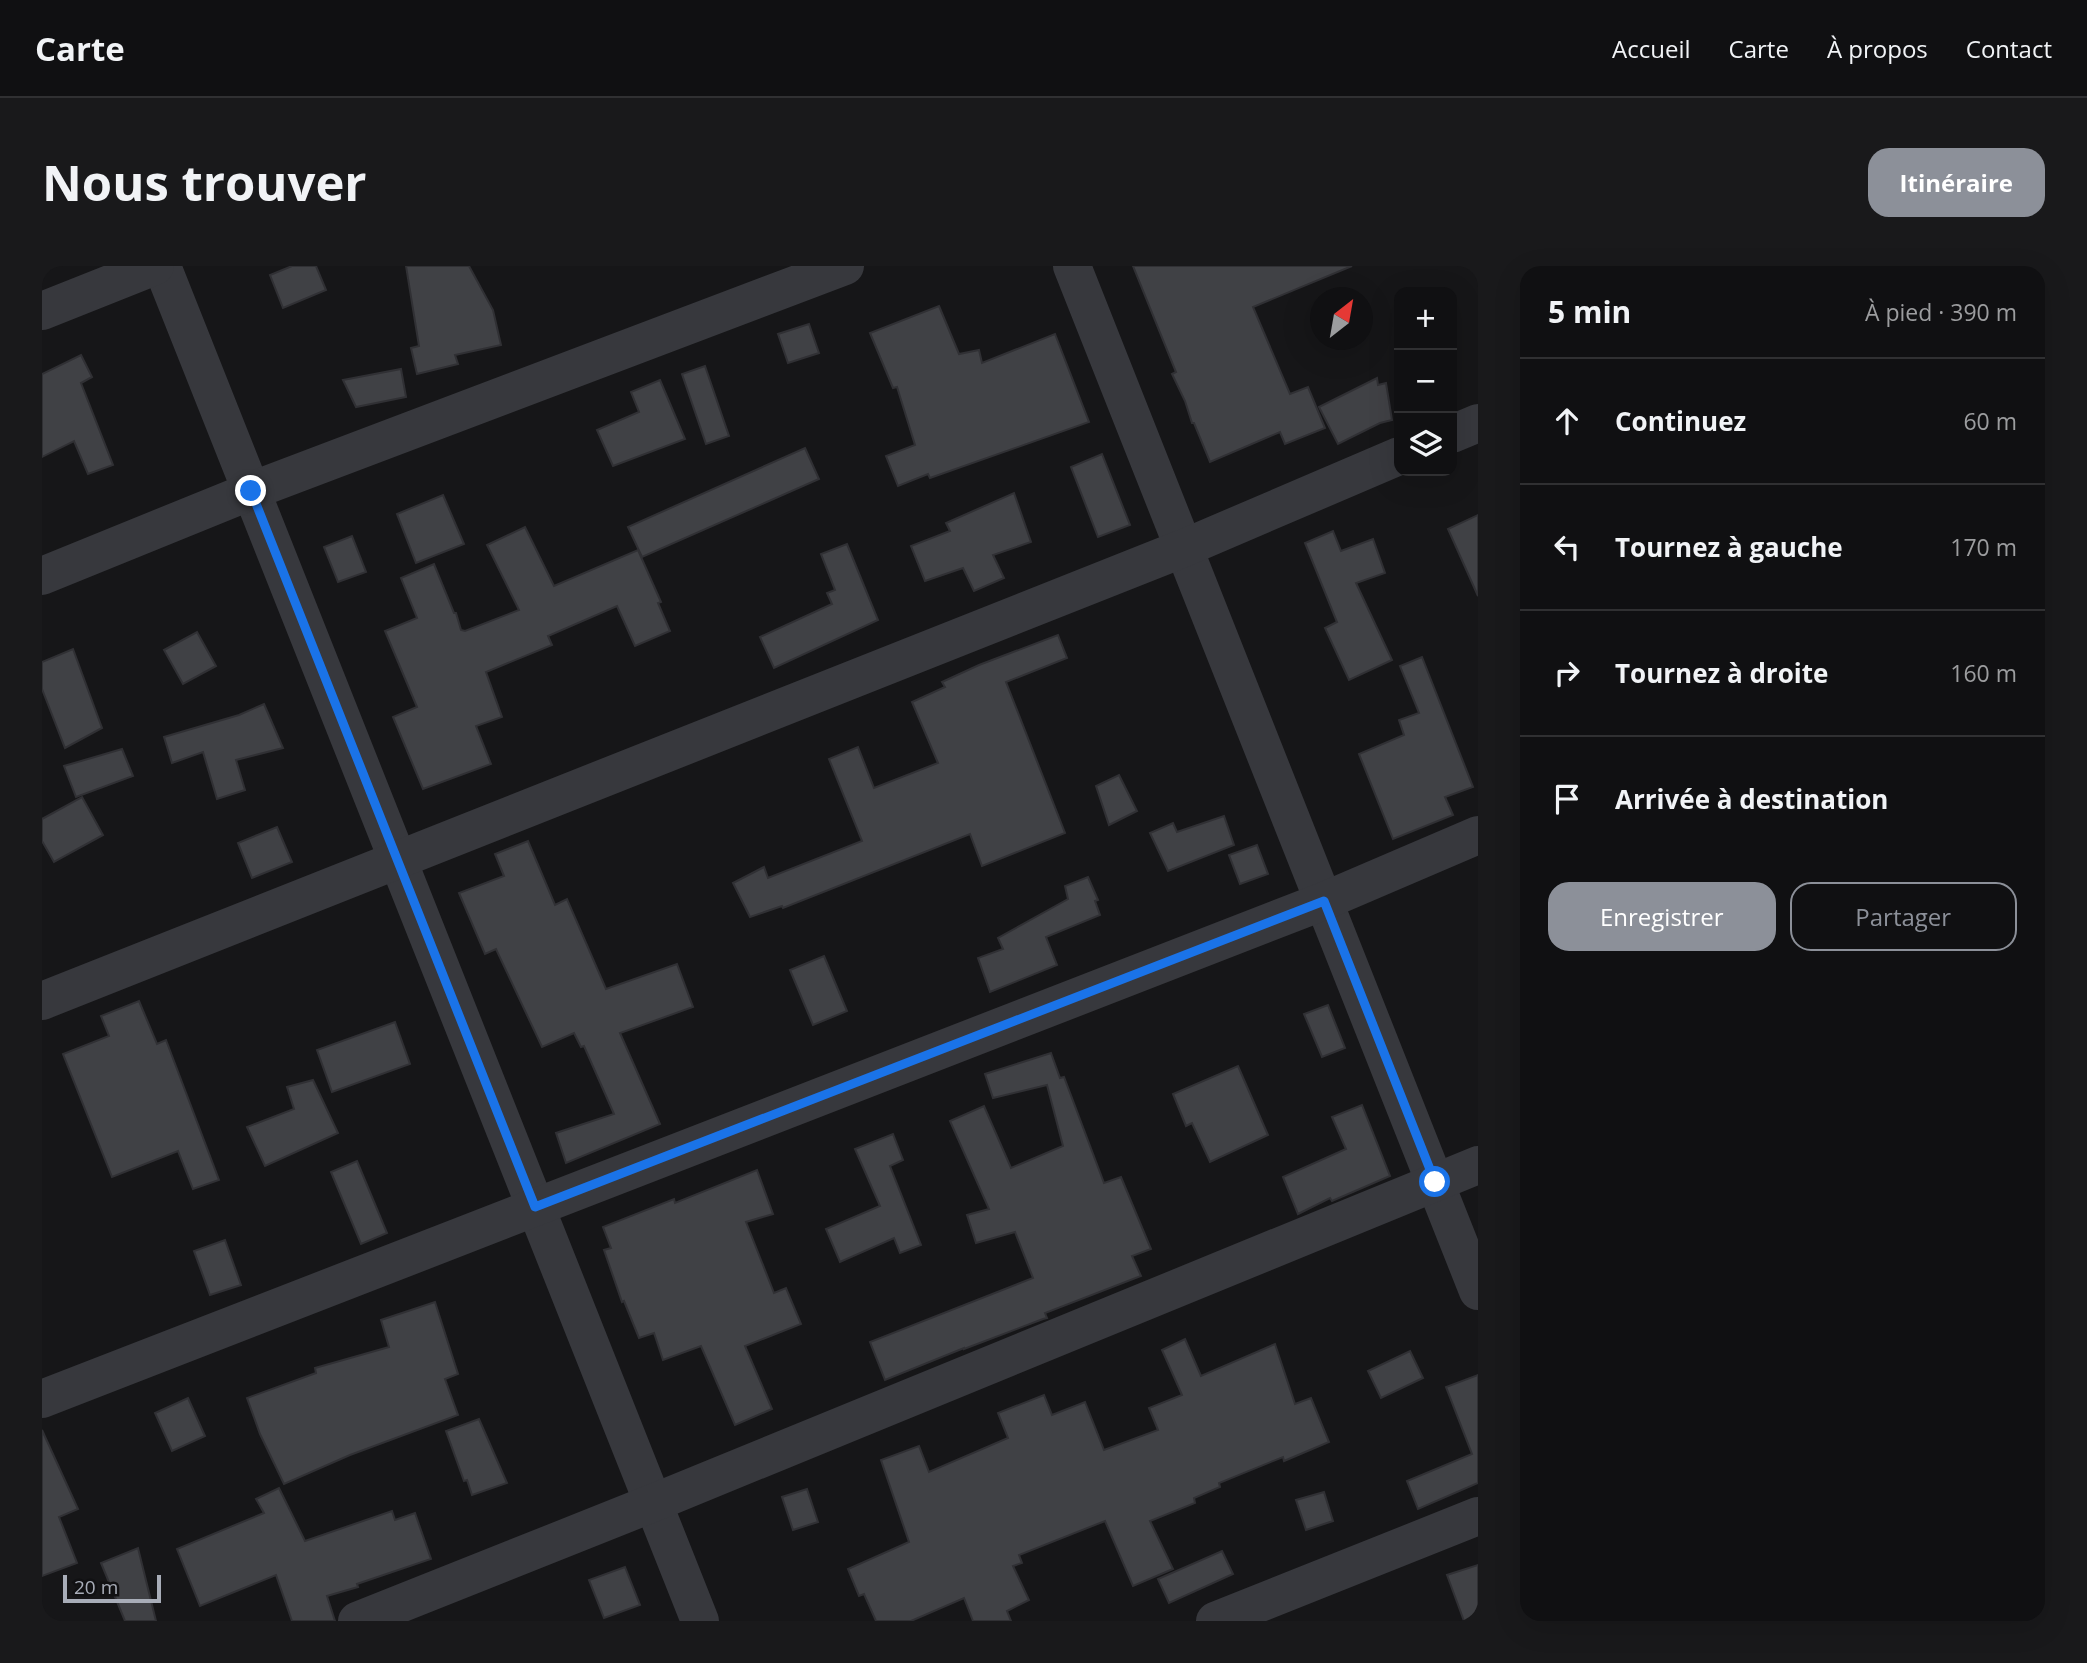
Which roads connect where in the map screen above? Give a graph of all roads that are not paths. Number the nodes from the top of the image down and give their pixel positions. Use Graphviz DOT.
graph roads {
  1 [pos="155,266"];
  2 [pos="162,266"];
  3 [pos="845,266"];
  4 [pos="1072,266"];
  5 [pos="42,310"];
  6 [pos="1478,423"];
  7 [pos="1457,432"];
  8 [pos="1394,458"];
  9 [pos="251,491"];
  10 [pos="1184,548"];
  11 [pos="42,576"];
  12 [pos="1478,835"];
  13 [pos="397,859"];
  14 [pos="1324,901"];
  15 [pos="42,1001"];
  16 [pos="1478,1165"];
  17 [pos="1435,1182"];
  18 [pos="535,1207"];
  19 [pos="1478,1291"];
  20 [pos="42,1399"];
  21 [pos="653,1503"];
  22 [pos="1478,1516"];
  23 [pos="358,1621"];
  24 [pos="700,1621"];
  25 [pos="1215,1621"];
  1 -- 5 [label="street"];
  2 -- 9 [label="street"];
  3 -- 9 [label="street"];
  4 -- 10 [label="street"];
  6 -- 7 [label="street"];
  8 -- 10 [label="street"];
  9 -- 11 [label="street"];
  9 -- 13 [label="street"];
  10 -- 13 [label="street"];
  10 -- 14 [label="street"];
  12 -- 14 [label="street"];
  13 -- 15 [label="street"];
  13 -- 18 [label="street"];
  14 -- 17 [label="street"];
  14 -- 18 [label="street"];
  16 -- 17 [label="street"];
  17 -- 19 [label="street"];
  17 -- 21 [label="street"];
  18 -- 20 [label="street"];
  18 -- 21 [label="street"];
  21 -- 23 [label="street"];
  21 -- 24 [label="street"];
  22 -- 25 [label="street"];
}
